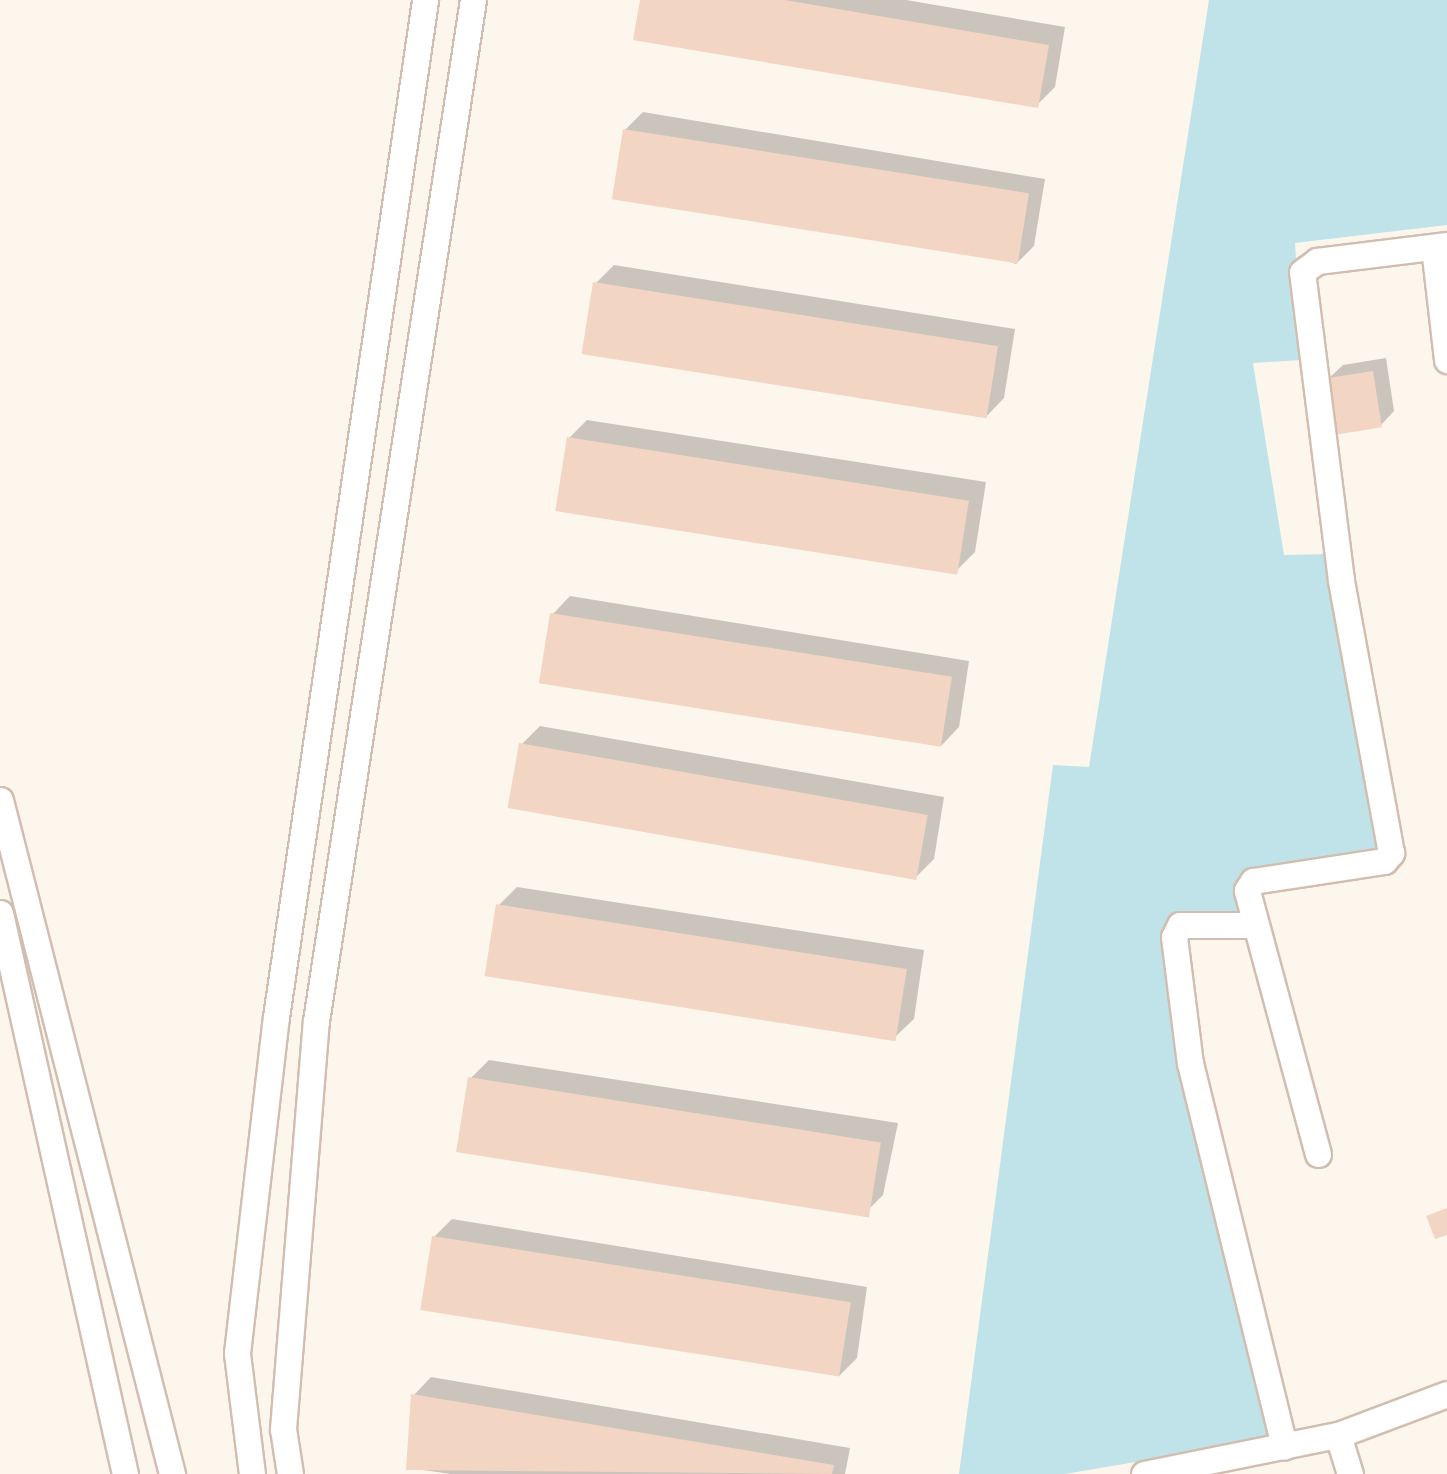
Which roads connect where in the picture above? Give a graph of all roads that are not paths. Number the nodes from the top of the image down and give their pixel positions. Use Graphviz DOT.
graph roads {
  1 [pos="424,0"];
  2 [pos="473,0"];
  3 [pos="1440,246"];
  4 [pos="1447,360"];
  5 [pos="0,800"];
  6 [pos="0,913"];
  7 [pos="1252,924"];
  8 [pos="1318,1154"];
  9 [pos="1447,1394"];
  10 [pos="1338,1436"];
  11 [pos="1284,1448"];
  12 [pos="1197,1468"];
  13 [pos="125,1474"];
  14 [pos="172,1474"];
  15 [pos="252,1474"];
  16 [pos="290,1474"];
  17 [pos="1144,1474"];
  18 [pos="1350,1474"];
  1 -- 15 [label="street"];
  2 -- 16 [label="street"];
  3 -- 4 [label="street"];
  3 -- 7 [label="street"];
  5 -- 14 [label="street"];
  6 -- 13 [label="street"];
  7 -- 8 [label="street"];
  7 -- 11 [label="street"];
  9 -- 10 [label="street"];
  10 -- 11 [label="street"];
  10 -- 18 [label="street"];
  11 -- 12 [label="street"];
  12 -- 17 [label="street"];
}
